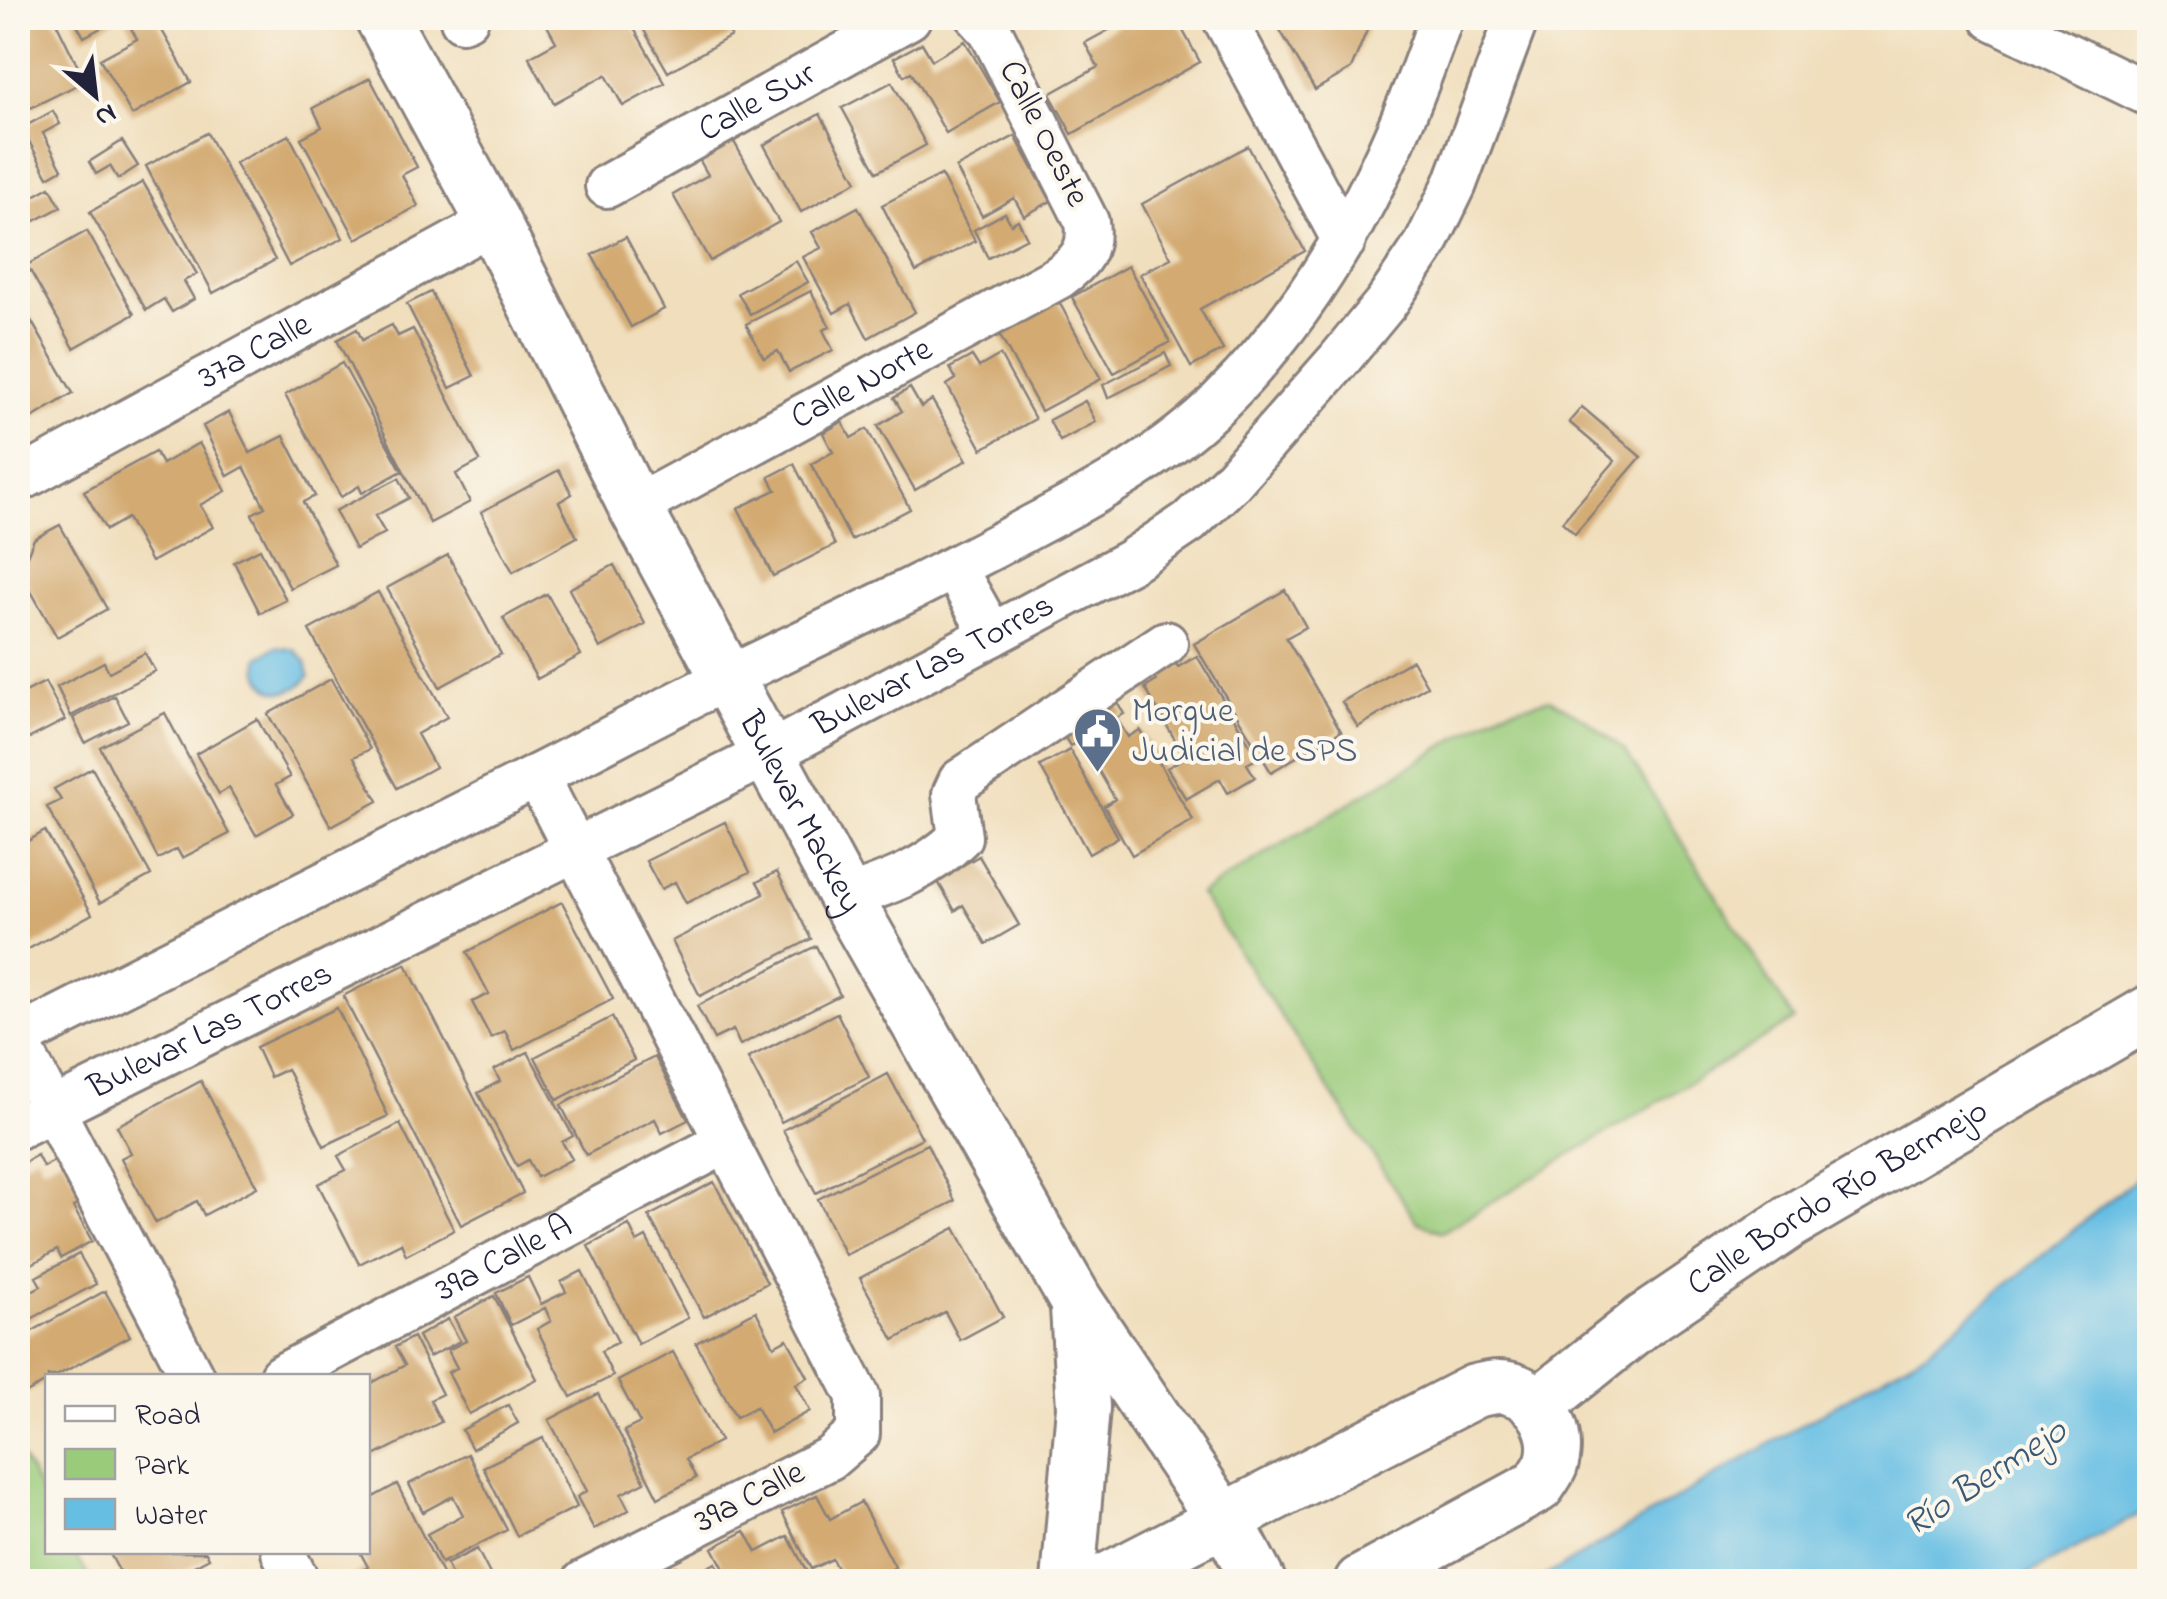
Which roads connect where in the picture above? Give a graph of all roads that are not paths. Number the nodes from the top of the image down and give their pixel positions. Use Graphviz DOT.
graph roads {
  1 [pos="382,18"];
  2 [pos="909,18"];
  3 [pos="979,18"];
  4 [pos="1224,18"];
  5 [pos="1441,18"];
  6 [pos="1517,18"];
  7 [pos="1992,18"];
  8 [pos="2150,95"];
  9 [pos="607,186"];
  10 [pos="493,222"];
  11 [pos="1344,241"];
  12 [pos="1083,256"];
  13 [pos="18,481"];
  14 [pos="636,508"];
  15 [pos="955,568"];
  16 [pos="992,636"];
  17 [pos="1166,643"];
  18 [pos="726,679"];
  19 [pos="768,754"];
  20 [pos="537,776"];
  21 [pos="577,850"];
  22 [pos="846,898"];
  23 [pos="2150,1012"];
  24 [pos="18,1040"];
  25 [pos="34,1119"];
  26 [pos="726,1142"];
  27 [pos="1076,1301"];
  28 [pos="191,1374"];
  29 [pos="285,1374"];
  30 [pos="1538,1405"];
  31 [pos="1241,1549"];
  32 [pos="283,1554"];
  33 [pos="298,1582"];
  34 [pos="584,1582"];
  35 [pos="1068,1582"];
  36 [pos="1104,1582"];
  37 [pos="1360,1582"];
  1 -- 10 [label="main road, Bulevar Mackey"];
  2 -- 9 [label="street, Calle Sur"];
  3 -- 12 [label="street, Calle Oeste"];
  4 -- 11 [label="street"];
  5 -- 11 [label="street"];
  6 -- 16 [label="street, Bulevar Las Torres"];
  7 -- 8 [label="street"];
  10 -- 13 [label="street, 37a Calle"];
  10 -- 14 [label="main road, Bulevar Mackey"];
  11 -- 15 [label="street"];
  12 -- 14 [label="street, Calle Norte"];
  14 -- 18 [label="main road, Bulevar Mackey"];
  15 -- 16 [label="street"];
  15 -- 18 [label="street"];
  16 -- 19 [label="street, Bulevar Las Torres"];
  17 -- 22 [label="street"];
  18 -- 19 [label="main road, Bulevar Mackey"];
  18 -- 20 [label="street"];
  19 -- 21 [label="street, Bulevar Las Torres"];
  19 -- 22 [label="main road, Bulevar Mackey"];
  20 -- 21 [label="street"];
  20 -- 24 [label="street"];
  21 -- 25 [label="street, Bulevar Las Torres"];
  21 -- 26 [label="street"];
  22 -- 27 [label="main road, Bulevar Mackey"];
  23 -- 30 [label="main road, Calle Bordo Río Bermejo"];
  24 -- 25 [label="street"];
  25 -- 28 [label="street"];
  26 -- 29 [label="street, 39a Calle A"];
  26 -- 34 [label="street, 39a Calle"];
  27 -- 31 [label="main road, Bulevar Mackey"];
  27 -- 35 [label="main road"];
  30 -- 31 [label="main road"];
  30 -- 37 [label="main road"];
  31 -- 36 [label="main road"];
  32 -- 33 [label="street"];
}
